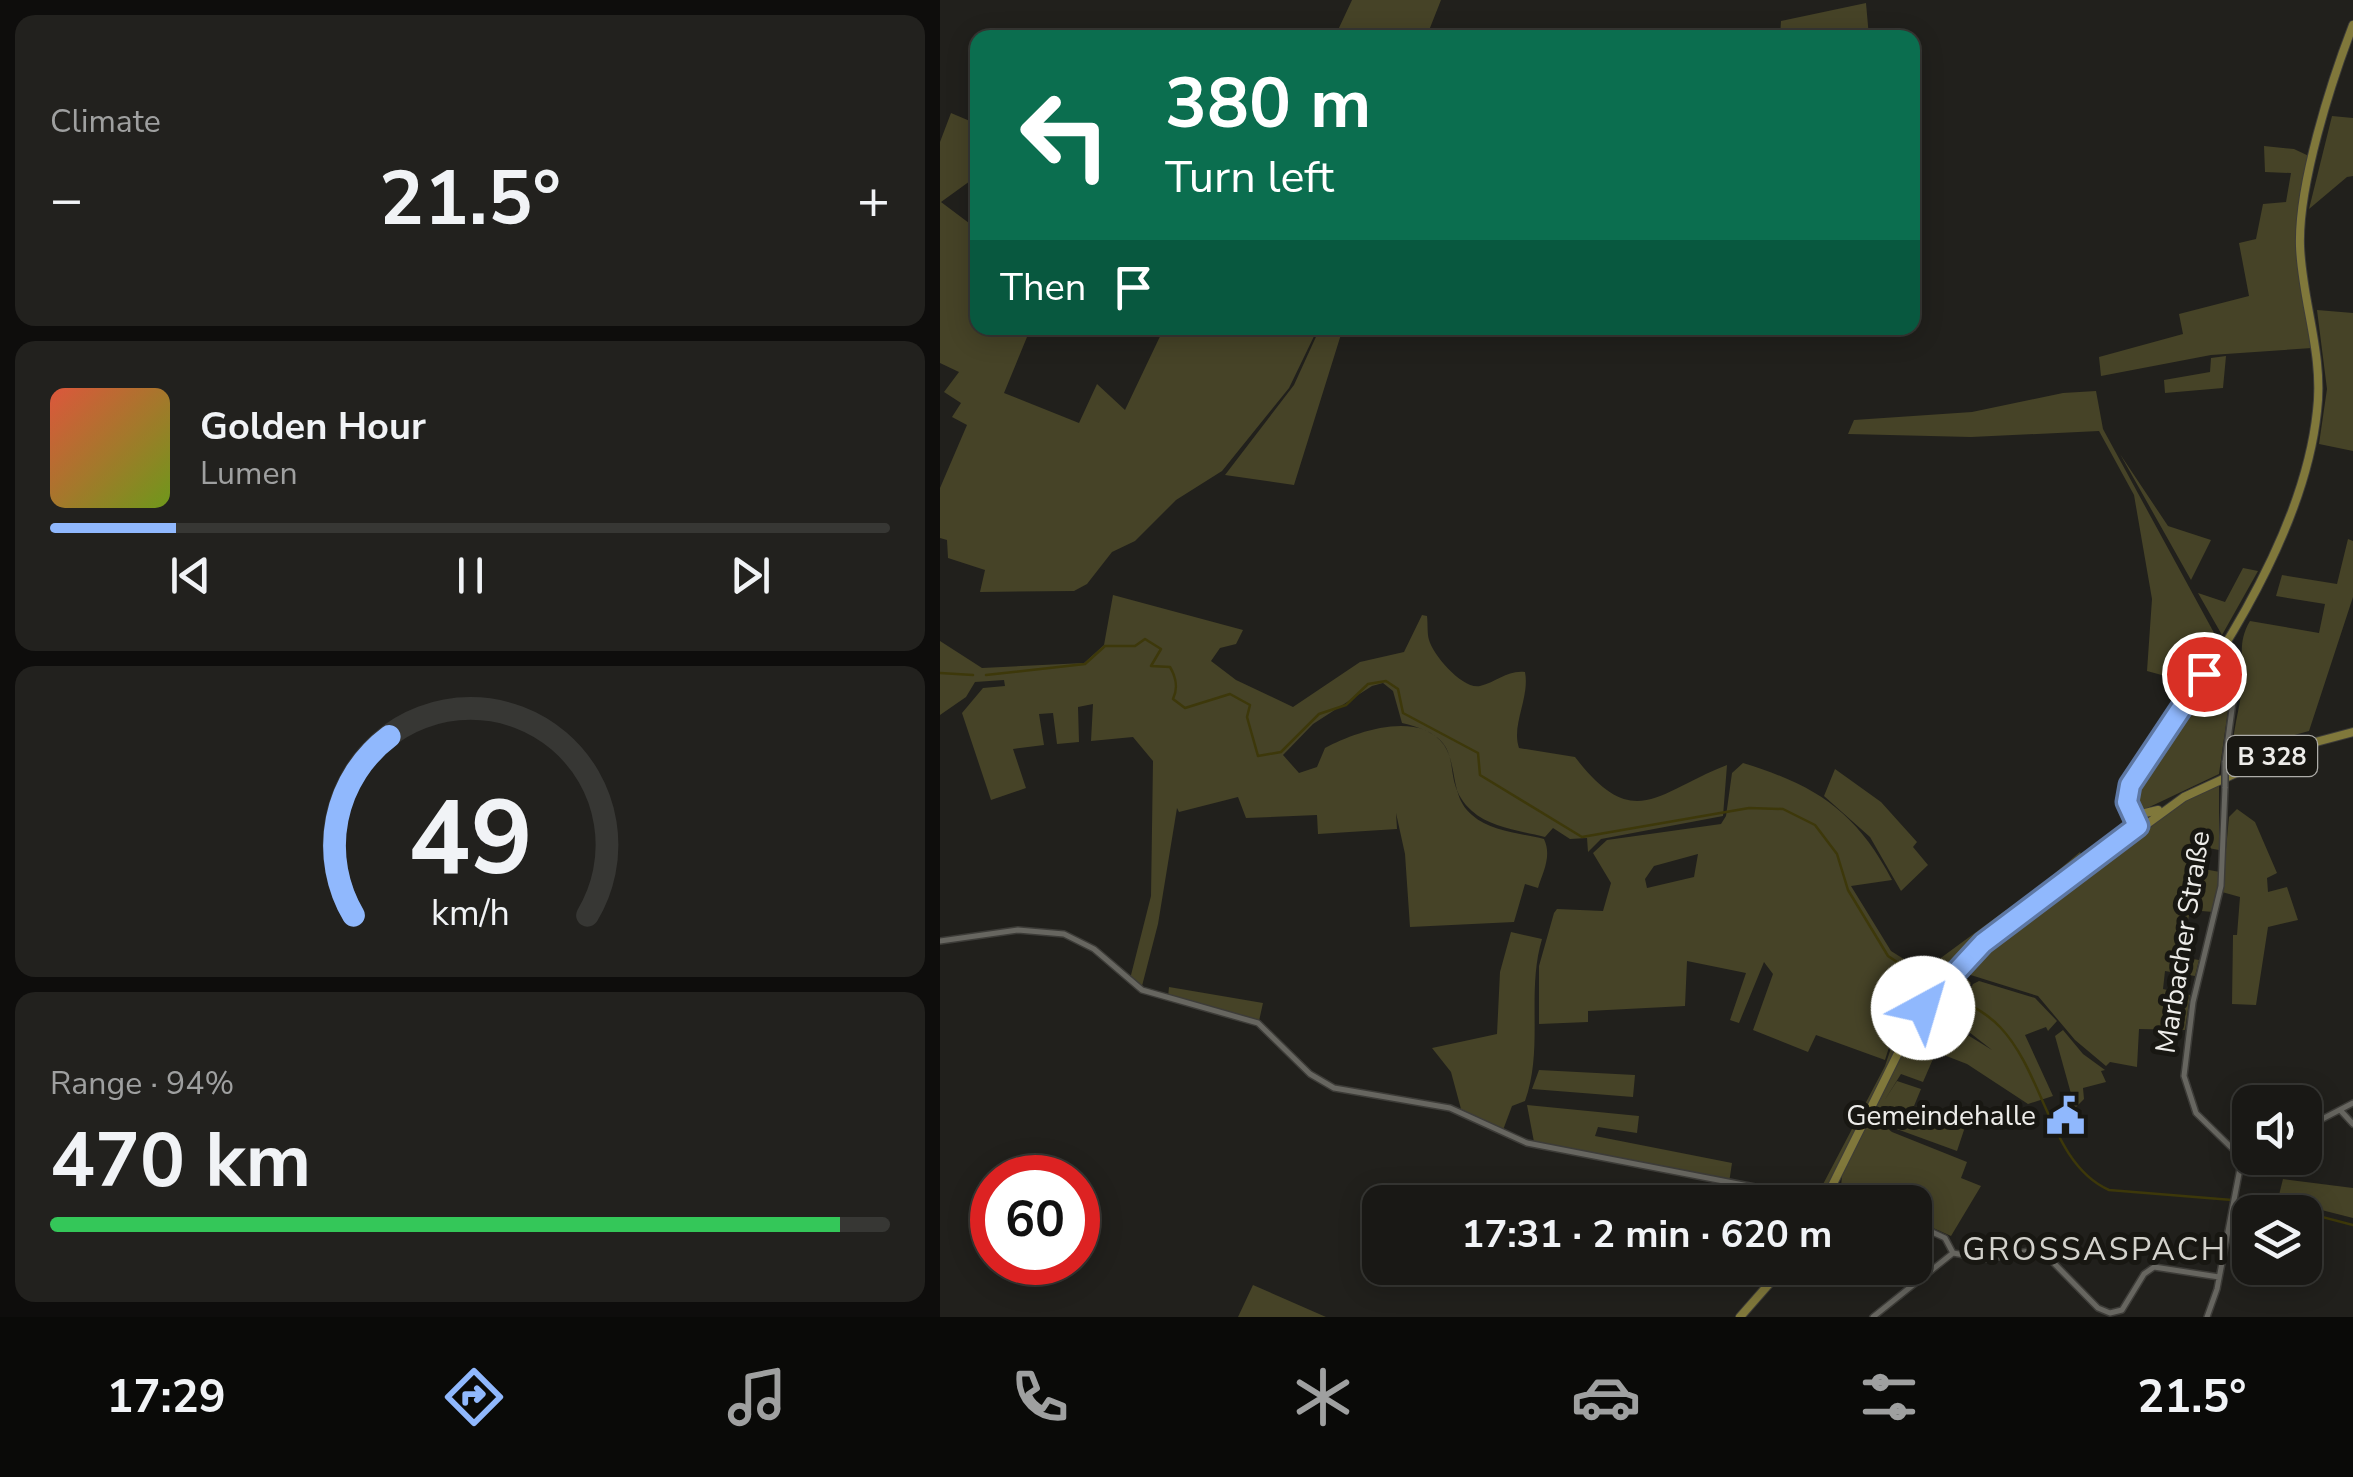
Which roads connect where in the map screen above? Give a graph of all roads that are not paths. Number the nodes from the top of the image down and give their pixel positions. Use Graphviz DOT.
graph roads {
  1 [pos="2353,25"];
  2 [pos="2222,650"];
  3 [pos="2353,732"];
  4 [pos="2130,785"];
  5 [pos="2128,805"];
  6 [pos="2162,810"];
  7 [pos="2138,826"];
  8 [pos="2129,833"];
  9 [pos="940,940"];
  10 [pos="2353,1103"];
  11 [pos="2341,1111"];
  12 [pos="2322,1120"];
  13 [pos="2353,1124"];
  14 [pos="2232,1148"];
  15 [pos="2239,1175"];
  16 [pos="1734,1185"];
  17 [pos="1835,1185"];
  18 [pos="1932,1232"];
  19 [pos="1954,1253"];
  20 [pos="2218,1277"];
  21 [pos="1768,1285"];
  22 [pos="1740,1317"];
  23 [pos="1874,1317"];
  24 [pos="2207,1317"];
  1 -- 2 [label="main road"];
  2 -- 4 [label="main road"];
  2 -- 14 [label="street, Marbacher Straße, bridge"];
  3 -- 6 [label="main road, B 328"];
  4 -- 5 [label="main road"];
  4 -- 8 [label="main road"];
  5 -- 6 [label="main road"];
  5 -- 7 [label="main road"];
  6 -- 7 [label="main road, B 328"];
  7 -- 8 [label="main road, B 328"];
  8 -- 17 [label="main road, B 328"];
  9 -- 16 [label="street"];
  10 -- 11 [label="street"];
  11 -- 12 [label="street"];
  11 -- 13 [label="street"];
  15 -- 20 [label="street"];
  18 -- 19 [label="street"];
  19 -- 20 [label="street"];
  19 -- 23 [label="street"];
  20 -- 24 [label="street"];
  21 -- 22 [label="main road"];
}
